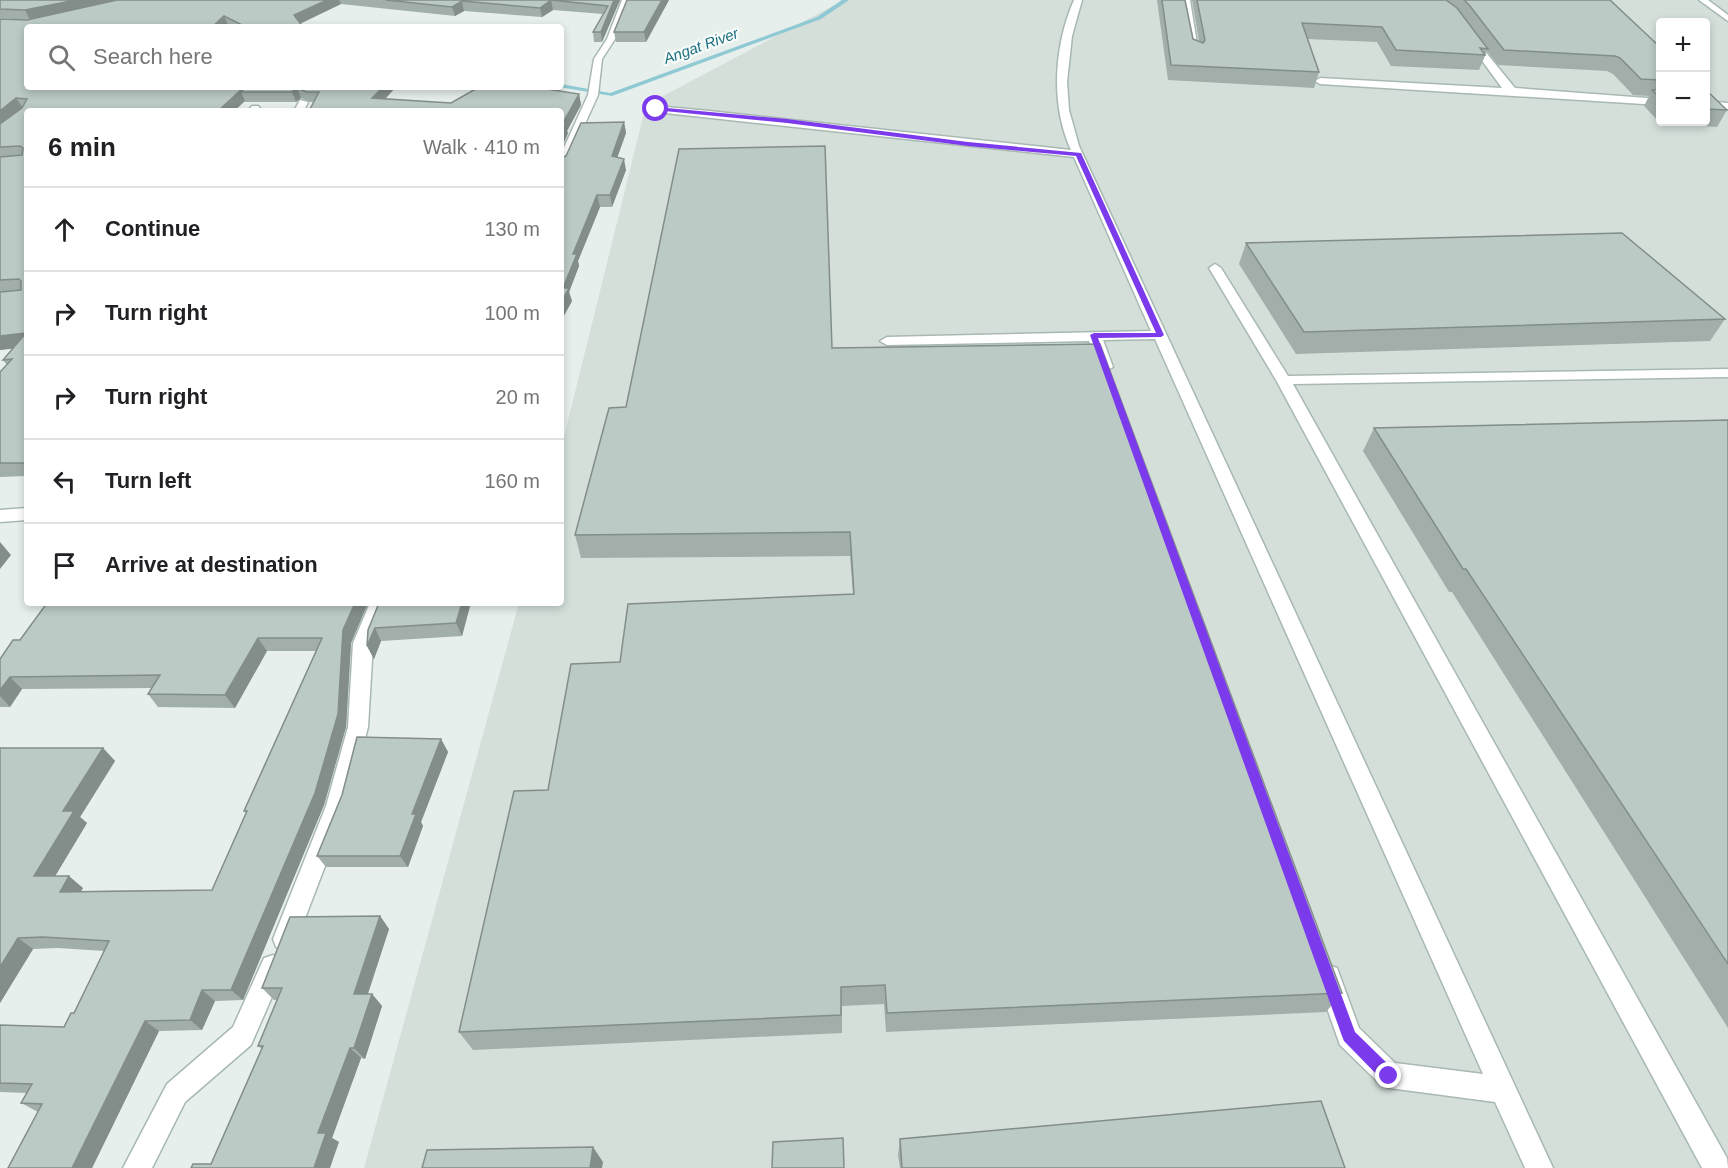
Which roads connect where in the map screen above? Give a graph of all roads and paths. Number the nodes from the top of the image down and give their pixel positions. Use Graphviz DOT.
graph roads {
  1 [pos="626,0"];
  2 [pos="1078,0"];
  3 [pos="1186,0"];
  4 [pos="1703,0"];
  5 [pos="1728,19"];
  6 [pos="1463,29"];
  7 [pos="1196,54"];
  8 [pos="1320,81"];
  9 [pos="1512,91"];
  10 [pos="1656,102"];
  11 [pos="1710,104"];
  12 [pos="1728,106"];
  13 [pos="656,109"];
  14 [pos="1078,154"];
  15 [pos="564,159"];
  16 [pos="1215,268"];
  17 [pos="1094,335"];
  18 [pos="1161,335"];
  19 [pos="887,341"];
  20 [pos="1728,373"];
  21 [pos="1282,380"];
  22 [pos="1115,391"];
  23 [pos="24,514"];
  24 [pos="0,516"];
  25 [pos="379,606"];
  26 [pos="1321,958"];
  27 [pos="1504,1090"];
  28 [pos="137,1168"];
  29 [pos="1539,1168"];
  30 [pos="1717,1168"];
  1 -- 15 [label="street"];
  2 -- 14 [label="street"];
  3 -- 7 [label="street"];
  4 -- 5 [label="street"];
  6 -- 9 [label="street"];
  8 -- 9 [label="street"];
  9 -- 10 [label="street"];
  11 -- 12 [label="street"];
  13 -- 14 [label="street"];
  14 -- 18 [label="street"];
  16 -- 21 [label="street"];
  17 -- 18 [label="street"];
  17 -- 19 [label="street"];
  17 -- 22 [label="street"];
  18 -- 27 [label="street"];
  20 -- 21 [label="street"];
  21 -- 30 [label="street"];
  23 -- 24 [label="street"];
  25 -- 28 [label="street"];
  26 -- 27 [label="street"];
  27 -- 29 [label="street"];
}
